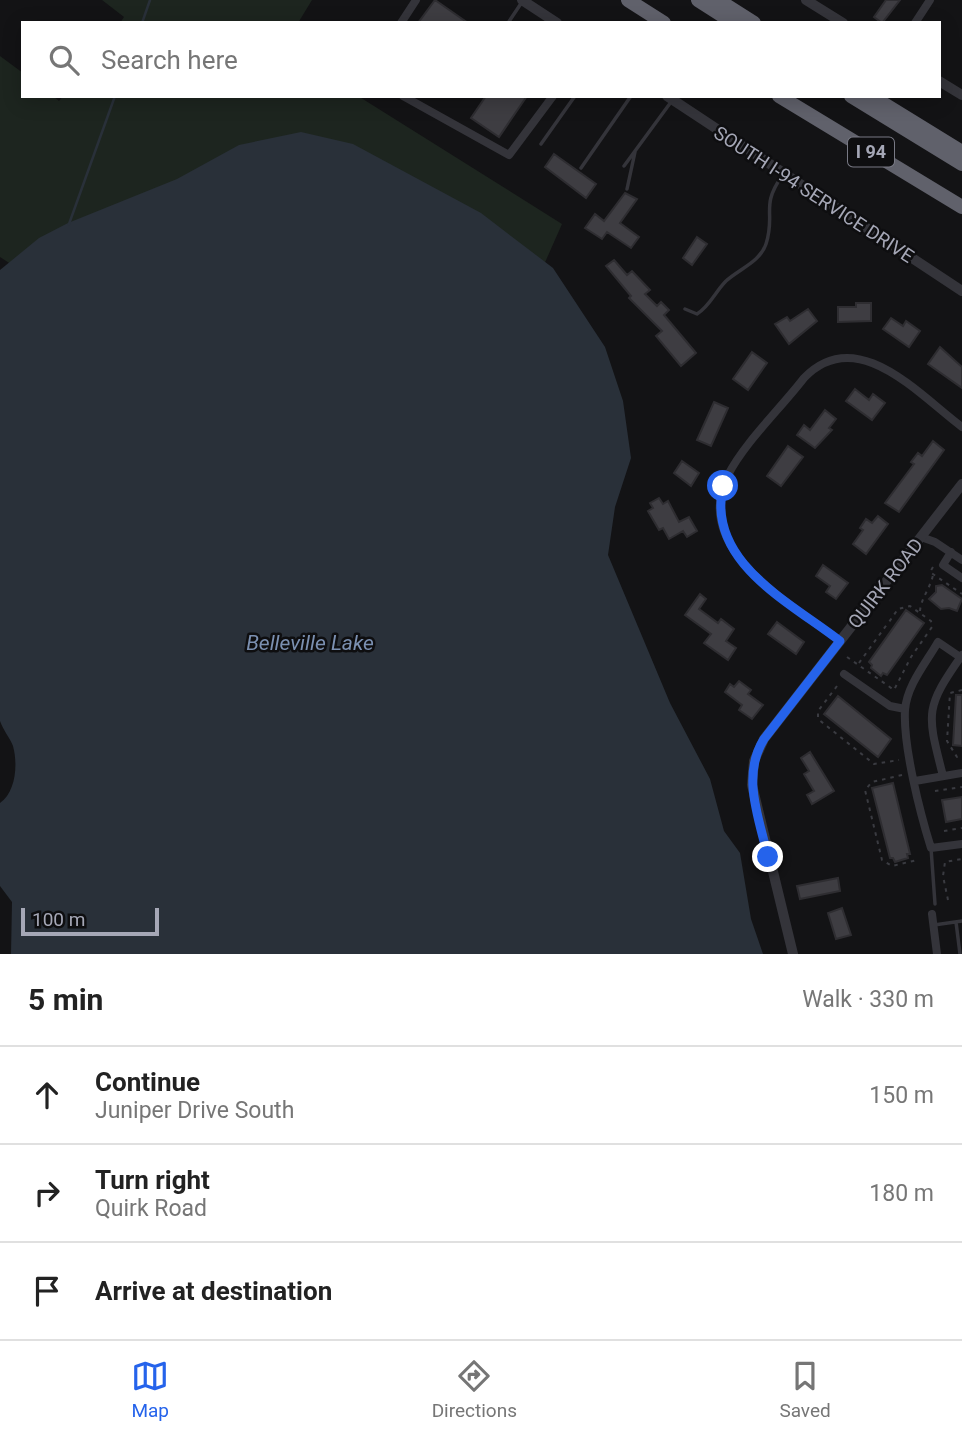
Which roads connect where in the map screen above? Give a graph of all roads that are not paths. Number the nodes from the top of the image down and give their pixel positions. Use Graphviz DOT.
graph roads {
  1 [pos="416,0"];
  2 [pos="523,0"];
  3 [pos="698,0"];
  4 [pos="718,0"];
  5 [pos="806,0"];
  6 [pos="930,0"];
  7 [pos="636,2"];
  8 [pos="402,21"];
  9 [pos="509,21"];
  10 [pos="554,21"];
  11 [pos="661,21"];
  12 [pos="731,21"];
  13 [pos="751,21"];
  14 [pos="840,21"];
  15 [pos="916,21"];
  16 [pos="941,82"];
  17 [pos="962,95"];
  18 [pos="406,98"];
  19 [pos="552,98"];
  20 [pos="574,98"];
  21 [pos="630,98"];
  22 [pos="669,98"];
  23 [pos="782,98"];
  24 [pos="854,98"];
  25 [pos="874,98"];
  26 [pos="541,144"];
  27 [pos="635,150"];
  28 [pos="962,152"];
  29 [pos="962,164"];
  30 [pos="624,166"];
  31 [pos="581,168"];
  32 [pos="783,174"];
  33 [pos="627,188"];
  34 [pos="962,207"];
  35 [pos="962,291"];
  36 [pos="685,309"];
  37 [pos="962,427"];
  38 [pos="962,484"];
  39 [pos="921,537"];
  40 [pos="957,557"];
  41 [pos="962,578"];
  42 [pos="840,641"];
  43 [pos="961,656"];
  44 [pos="844,674"];
  45 [pos="905,709"];
  46 [pos="962,773"];
  47 [pos="943,776"];
  48 [pos="915,782"];
  49 [pos="962,844"];
  50 [pos="931,848"];
  51 [pos="935,904"];
  52 [pos="932,914"];
  53 [pos="962,921"];
  54 [pos="956,922"];
  55 [pos="934,925"];
  56 [pos="793,954"];
  57 [pos="937,954"];
  58 [pos="960,954"];
  1 -- 8 [label="street"];
  2 -- 9 [label="lane"];
  2 -- 10 [label="street"];
  3 -- 12 [label="highway"];
  4 -- 13 [label="highway"];
  5 -- 14 [label="street"];
  6 -- 15 [label="street"];
  7 -- 11 [label="highway"];
  16 -- 17 [label="street"];
  18 -- 19 [label="street"];
  20 -- 26 [label="lane"];
  21 -- 31 [label="lane"];
  22 -- 27 [label="lane"];
  22 -- 32 [label="street, SOUTH I-94 SERVICE DRIVE"];
  23 -- 34 [label="highway, I 94"];
  24 -- 29 [label="highway, I 94"];
  25 -- 28 [label="highway, I 94"];
  27 -- 30 [label="lane"];
  27 -- 33 [label="lane"];
  32 -- 35 [label="street, SOUTH I-94 SERVICE DRIVE"];
  32 -- 36 [label="lane"];
  37 -- 42 [label="street"];
  38 -- 39 [label="street, QUIRK ROAD"];
  39 -- 40 [label="street"];
  39 -- 42 [label="street, QUIRK ROAD"];
  40 -- 41 [label="street"];
  42 -- 56 [label="street, QUIRK ROAD"];
  43 -- 45 [label="street"];
  43 -- 47 [label="street"];
  44 -- 45 [label="street"];
  45 -- 48 [label="street"];
  46 -- 47 [label="street"];
  47 -- 48 [label="street"];
  48 -- 50 [label="street"];
  49 -- 50 [label="street"];
  50 -- 51 [label="lane"];
  52 -- 55 [label="street"];
  53 -- 54 [label="lane"];
  54 -- 55 [label="lane"];
  54 -- 58 [label="lane"];
  55 -- 57 [label="street"];
}
